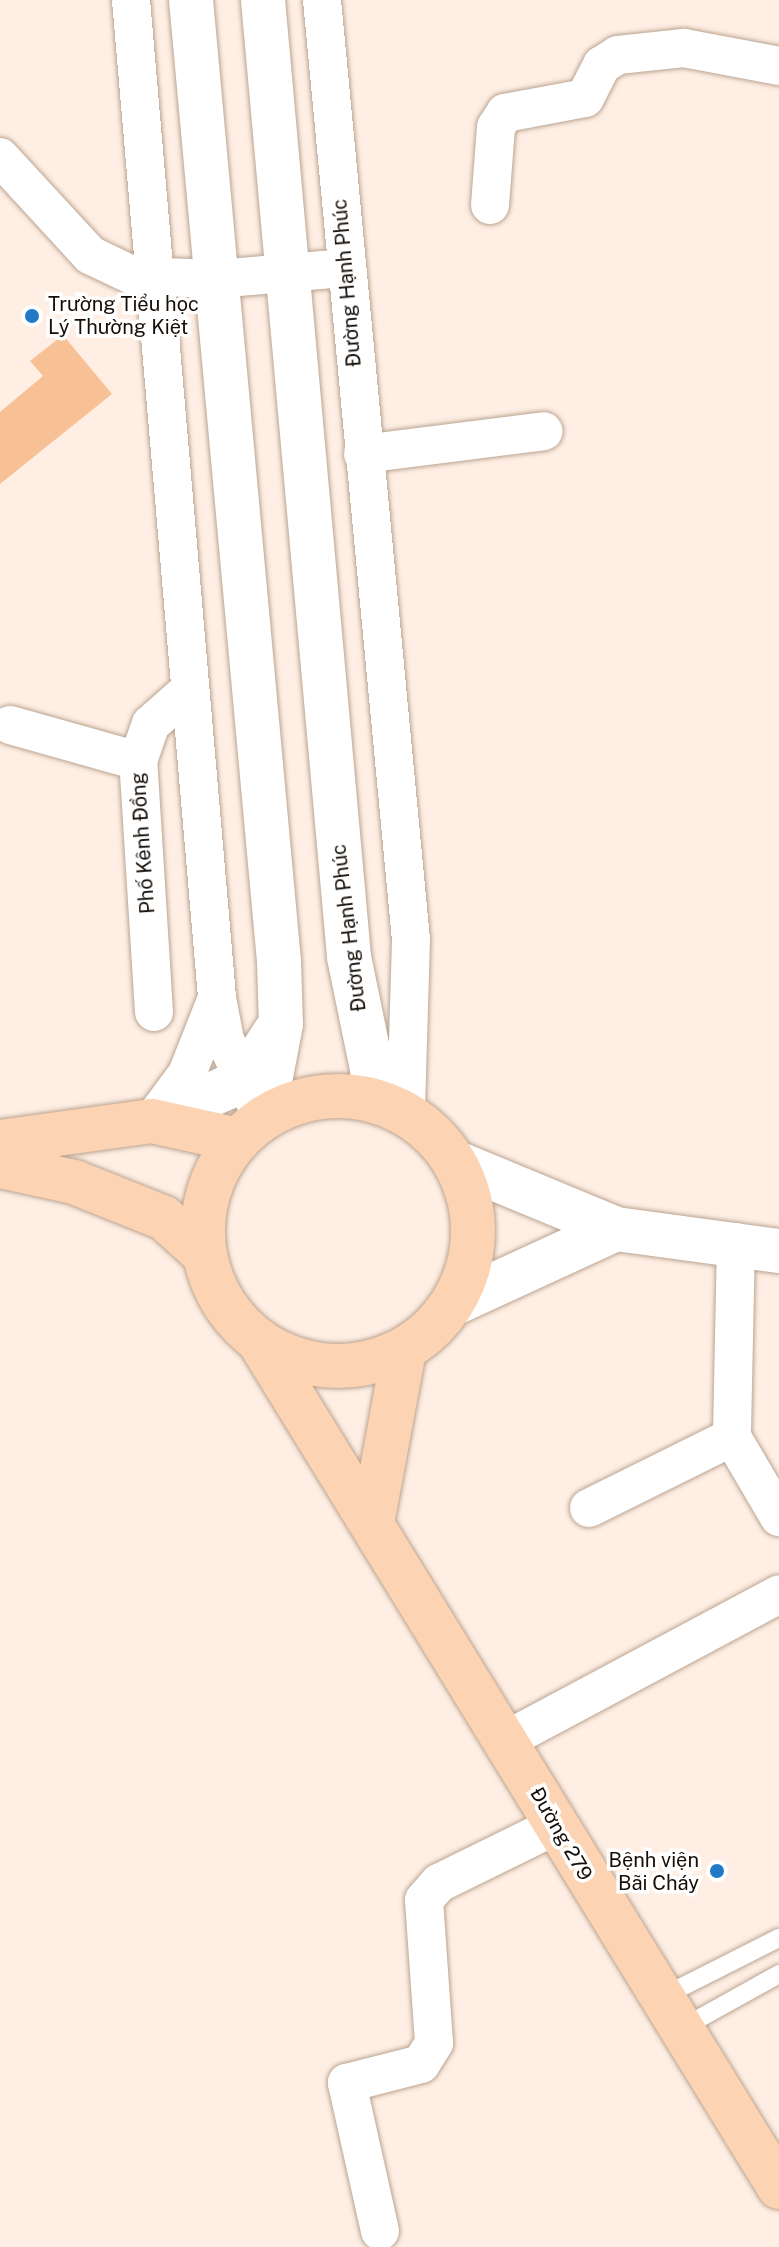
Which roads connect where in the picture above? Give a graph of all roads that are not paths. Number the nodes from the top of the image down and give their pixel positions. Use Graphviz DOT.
graph roads {
  1 [pos="131,0"];
  2 [pos="191,0"];
  3 [pos="263,0"];
  4 [pos="322,0"];
  5 [pos="779,66"];
  6 [pos="0,157"];
  7 [pos="490,205"];
  8 [pos="345,268"];
  9 [pos="287,274"];
  10 [pos="156,278"];
  11 [pos="217,279"];
  12 [pos="544,431"];
  13 [pos="363,454"];
  14 [pos="187,692"];
  15 [pos="10,725"];
  16 [pos="138,761"];
  17 [pos="217,998"];
  18 [pos="154,1012"];
  19 [pos="281,1024"];
  20 [pos="244,1080"];
  21 [pos="406,1113"];
  22 [pos="152,1121"];
  23 [pos="250,1129"];
  24 [pos="0,1142"];
  25 [pos="457,1163"];
  26 [pos="0,1166"];
  27 [pos="616,1229"];
  28 [pos="736,1242"];
  29 [pos="779,1251"];
  30 [pos="204,1254"];
  31 [pos="455,1303"];
  32 [pos="259,1341"];
  33 [pos="404,1350"];
  34 [pos="732,1437"];
  35 [pos="589,1508"];
  36 [pos="779,1517"];
  37 [pos="373,1518"];
  38 [pos="779,1594"];
  39 [pos="508,1739"];
  40 [pos="555,1826"];
  41 [pos="779,1938"];
  42 [pos="779,1974"];
  43 [pos="670,2014"];
  44 [pos="779,2187"];
  45 [pos="380,2231"];
  1 -- 10 [label="street"];
  2 -- 11 [label="main road"];
  3 -- 9 [label="main road, Đường Hạnh Phúc"];
  4 -- 8 [label="street, Đường Hạnh Phúc"];
  5 -- 7 [label="street"];
  6 -- 10 [label="street"];
  8 -- 9 [label="street"];
  8 -- 13 [label="street, Đường Hạnh Phúc"];
  9 -- 11 [label="street"];
  9 -- 21 [label="main road, Đường Hạnh Phúc"];
  10 -- 11 [label="street"];
  10 -- 14 [label="street"];
  11 -- 19 [label="main road"];
  12 -- 13 [label="street"];
  13 -- 21 [label="street, Đường Hạnh Phúc"];
  14 -- 16 [label="street, Phố Kênh Đồng"];
  14 -- 17 [label="street"];
  15 -- 16 [label="street"];
  16 -- 18 [label="street, Phố Kênh Đồng"];
  17 -- 20 [label="street"];
  17 -- 22 [label="street"];
  19 -- 20 [label="main road"];
  19 -- 23 [label="main road"];
  20 -- 22 [label="main road"];
  20 -- 23 [label="street"];
  21 -- 23 [label="main road"];
  21 -- 25 [label="main road"];
  22 -- 23 [label="main road"];
  22 -- 24 [label="main road"];
  23 -- 30 [label="main road"];
  25 -- 27 [label="main road"];
  25 -- 31 [label="main road"];
  26 -- 30 [label="main road"];
  27 -- 28 [label="main road"];
  27 -- 31 [label="main road"];
  28 -- 29 [label="main road"];
  28 -- 34 [label="street"];
  30 -- 32 [label="main road"];
  31 -- 33 [label="main road"];
  32 -- 33 [label="main road"];
  32 -- 37 [label="main road, Đường 279"];
  33 -- 37 [label="main road"];
  34 -- 35 [label="street"];
  34 -- 36 [label="street"];
  37 -- 39 [label="main road, Đường 279"];
  38 -- 39 [label="street"];
  39 -- 40 [label="main road, Đường 279"];
  40 -- 43 [label="main road, Đường 279"];
  40 -- 45 [label="street"];
  41 -- 43 [label="lane"];
  42 -- 43 [label="lane"];
  43 -- 44 [label="main road, Đường 279"];
}
